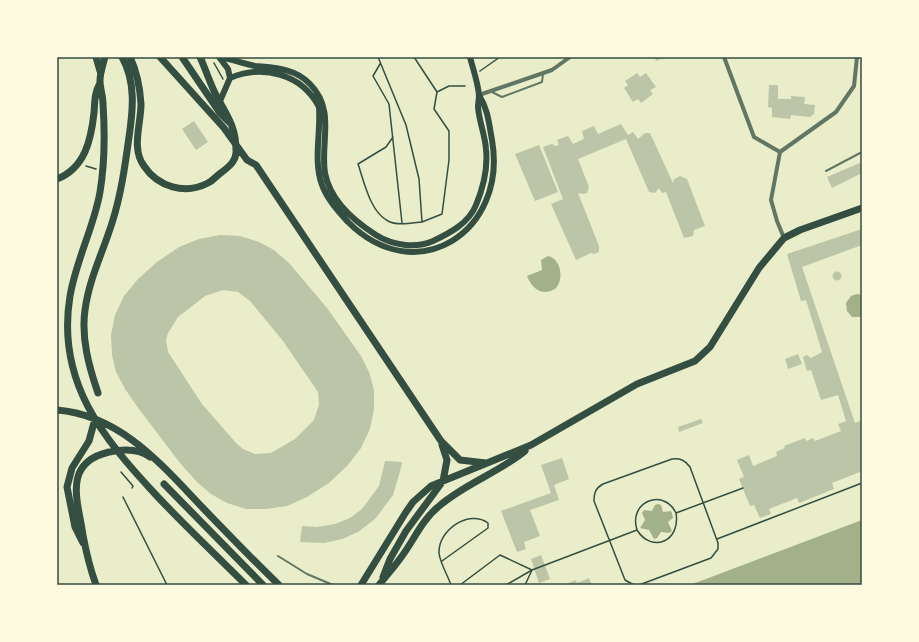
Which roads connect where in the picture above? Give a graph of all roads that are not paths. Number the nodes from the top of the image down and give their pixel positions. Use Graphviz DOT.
graph roads {
  1 [pos="96,57"];
  2 [pos="104,57"];
  3 [pos="122,57"];
  4 [pos="130,57"];
  5 [pos="160,57"];
  6 [pos="182,57"];
  7 [pos="200,57"];
  8 [pos="222,57"];
  9 [pos="470,57"];
  10 [pos="570,57"];
  11 [pos="724,57"];
  12 [pos="857,57"];
  13 [pos="216,58"];
  14 [pos="100,72"];
  15 [pos="543,74"];
  16 [pos="227,80"];
  17 [pos="100,83"];
  18 [pos="491,91"];
  19 [pos="479,95"];
  20 [pos="220,101"];
  21 [pos="232,125"];
  22 [pos="235,144"];
  23 [pos="780,152"];
  24 [pos="862,152"];
  25 [pos="826,171"];
  26 [pos="57,179"];
  27 [pos="862,208"];
  28 [pos="784,238"];
  29 [pos="98,393"];
  30 [pos="57,410"];
  31 [pos="95,418"];
  32 [pos="441,441"];
  33 [pos="532,445"];
  34 [pos="116,451"];
  35 [pos="155,460"];
  36 [pos="490,464"];
  37 [pos="443,481"];
  38 [pos="164,484"];
  39 [pos="84,545"];
  40 [pos="278,556"];
  41 [pos="96,585"];
  42 [pos="246,585"];
  43 [pos="263,585"];
  44 [pos="279,585"];
  45 [pos="333,585"];
  46 [pos="361,585"];
  47 [pos="380,585"];
  1 -- 14 [label="main road"];
  2 -- 14 [label="main road"];
  3 -- 29 [label="main road"];
  4 -- 22 [label="main road"];
  5 -- 22 [label="main road"];
  6 -- 21 [label="main road"];
  7 -- 20 [label="main road"];
  8 -- 19 [label="main road"];
  9 -- 19 [label="main road"];
  10 -- 15 [label="street"];
  11 -- 23 [label="street"];
  12 -- 23 [label="street"];
  13 -- 16 [label="main road"];
  14 -- 17 [label="main road"];
  15 -- 18 [label="street"];
  15 -- 18 [label="lane"];
  16 -- 19 [label="main road"];
  16 -- 20 [label="main road"];
  17 -- 26 [label="main road"];
  17 -- 31 [label="main road"];
  18 -- 19 [label="street"];
  20 -- 21 [label="main road"];
  21 -- 22 [label="main road"];
  22 -- 32 [label="main road"];
  23 -- 28 [label="street"];
  24 -- 25 [label="lane"];
  27 -- 28 [label="main road"];
  28 -- 33 [label="main road"];
  30 -- 31 [label="main road"];
  31 -- 34 [label="main road"];
  31 -- 35 [label="main road"];
  31 -- 39 [label="main road"];
  32 -- 36 [label="main road"];
  32 -- 37 [label="main road"];
  33 -- 36 [label="main road"];
  33 -- 47 [label="main road"];
  34 -- 35 [label="main road"];
  34 -- 39 [label="main road"];
  34 -- 42 [label="main road"];
  35 -- 44 [label="main road"];
  36 -- 37 [label="main road"];
  37 -- 46 [label="main road"];
  37 -- 47 [label="main road"];
  38 -- 43 [label="main road"];
  39 -- 41 [label="main road"];
  40 -- 45 [label="lane"];
}
